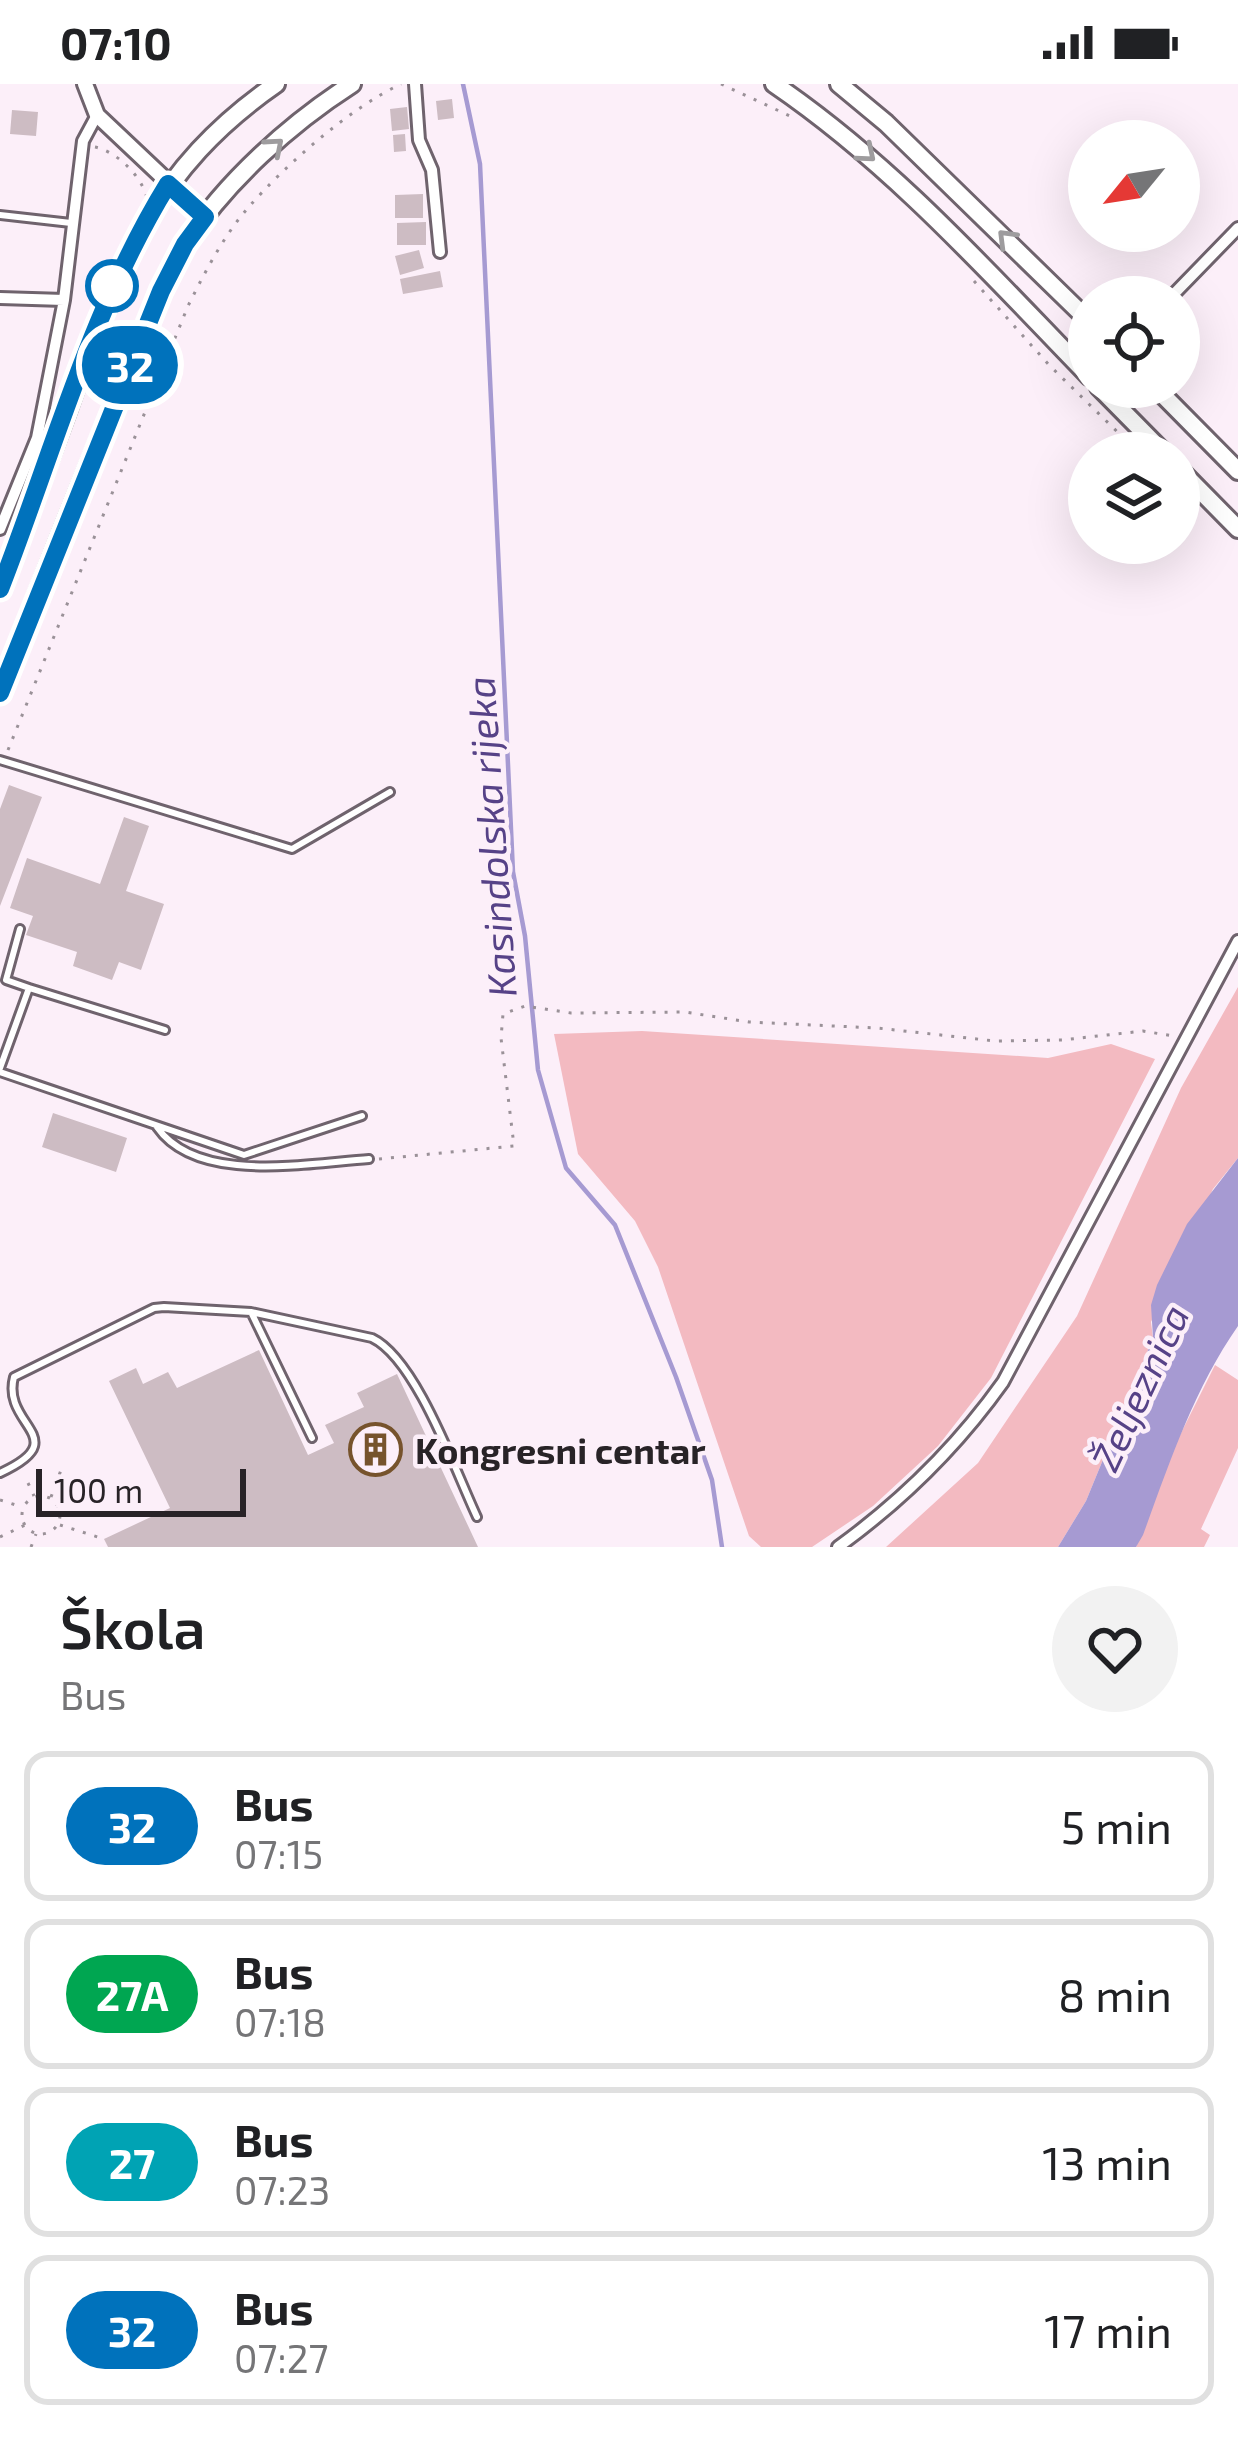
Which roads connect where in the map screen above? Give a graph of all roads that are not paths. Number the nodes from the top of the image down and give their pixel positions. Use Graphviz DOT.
graph roads {
  1 [pos="85,84"];
  2 [pos="276,84"];
  3 [pos="352,84"];
  4 [pos="415,84"];
  5 [pos="773,84"];
  6 [pos="839,84"];
  7 [pos="97,115"];
  8 [pos="168,184"];
  9 [pos="0,215"];
  10 [pos="205,217"];
  11 [pos="71,223"];
  12 [pos="1238,228"];
  13 [pos="440,252"];
  14 [pos="1191,276"];
  15 [pos="0,298"];
  16 [pos="64,300"];
  17 [pos="1068,301"];
  18 [pos="1068,355"];
  19 [pos="1120,408"];
  20 [pos="1176,408"];
  21 [pos="1143,432"];
  22 [pos="1238,471"];
  23 [pos="1200,490"];
  24 [pos="0,529"];
  25 [pos="1238,529"];
  26 [pos="0,589"];
  27 [pos="0,694"];
  28 [pos="2,761"];
  29 [pos="390,792"];
  30 [pos="20,929"];
  31 [pos="1238,941"];
  32 [pos="28,988"];
  33 [pos="165,1030"];
  34 [pos="0,1070"];
  35 [pos="362,1116"];
  36 [pos="156,1125"];
  37 [pos="369,1159"];
  38 [pos="251,1312"];
  39 [pos="312,1438"];
  40 [pos="0,1473"];
  41 [pos="477,1517"];
  42 [pos="838,1547"];
  1 -- 7 [label="street"];
  2 -- 8 [label="main road"];
  10 -- 3 [label="main road, one-way"];
  4 -- 13 [label="street"];
  5 -- 18 [label="main road, one-way"];
  17 -- 6 [label="main road, one-way"];
  7 -- 8 [label="street"];
  7 -- 11 [label="street"];
  8 -- 10 [label="street"];
  8 -- 26 [label="main road"];
  9 -- 11 [label="lane"];
  10 -- 27 [label="main road"];
  11 -- 16 [label="street"];
  12 -- 14 [label="street"];
  15 -- 16 [label="street"];
  16 -- 24 [label="street"];
  19 -- 21 [label="main road"];
  20 -- 22 [label="main road"];
  23 -- 25 [label="main road"];
  28 -- 29 [label="lane"];
  30 -- 32 [label="lane"];
  31 -- 42 [label="street"];
  32 -- 33 [label="lane"];
  32 -- 34 [label="lane"];
  34 -- 36 [label="lane"];
  35 -- 36 [label="lane"];
  36 -- 37 [label="lane"];
  38 -- 39 [label="lane"];
  38 -- 40 [label="lane"];
  38 -- 41 [label="lane"];
}
